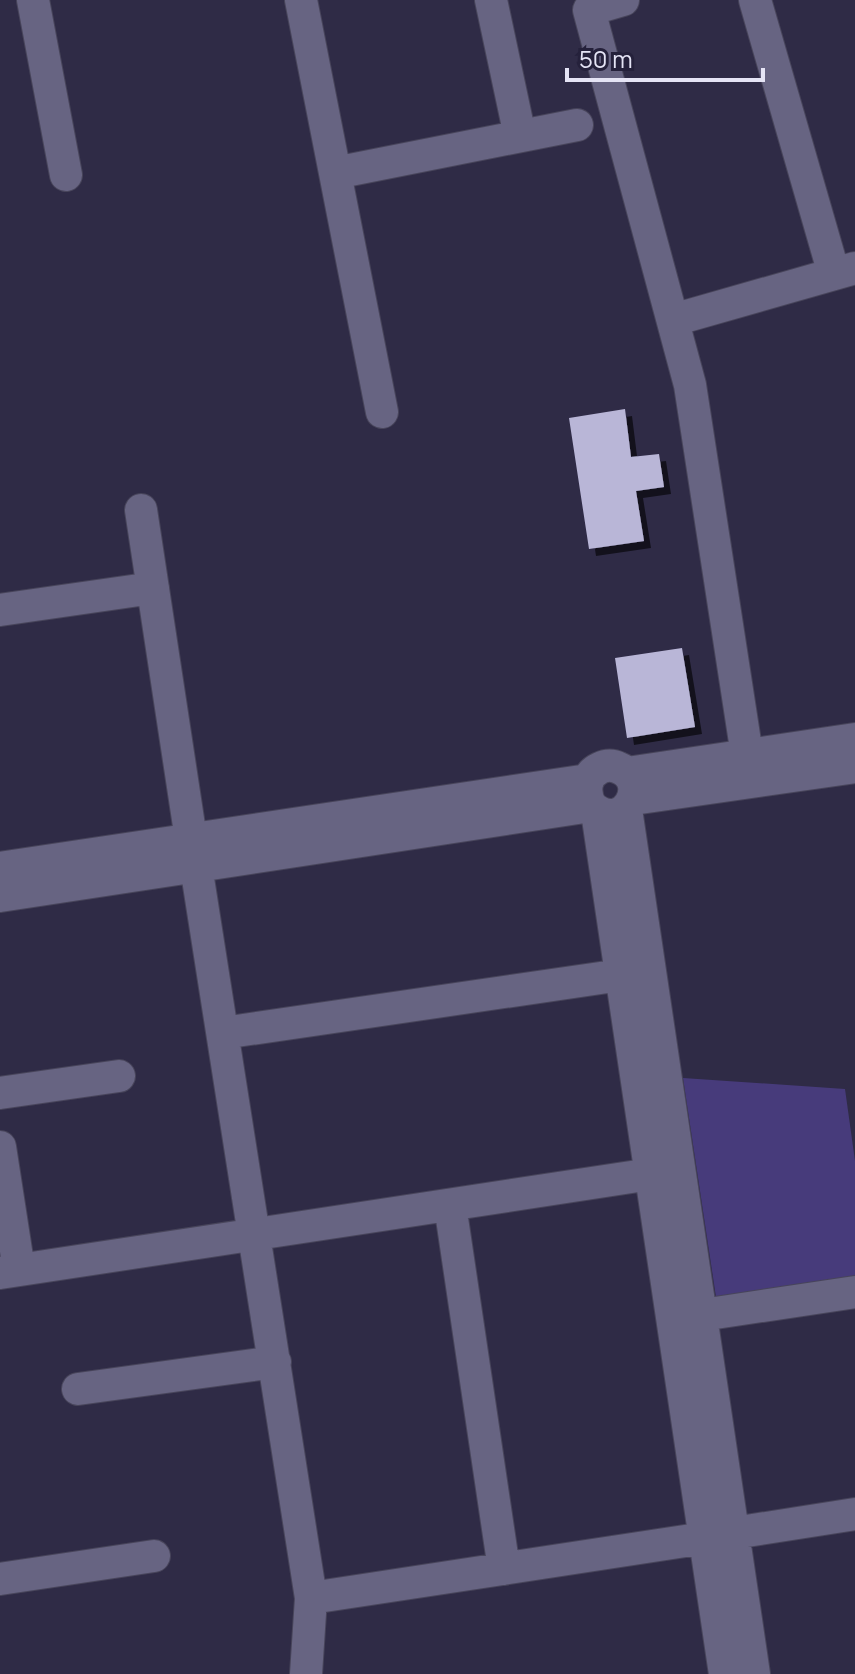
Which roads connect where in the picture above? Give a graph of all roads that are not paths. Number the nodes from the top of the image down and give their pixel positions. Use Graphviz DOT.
graph roads {
  1 [pos="33,0"];
  2 [pos="301,0"];
  3 [pos="491,0"];
  4 [pos="623,0"];
  5 [pos="755,0"];
  6 [pos="577,125"];
  7 [pos="520,136"];
  8 [pos="335,173"];
  9 [pos="66,175"];
  10 [pos="845,271"];
  11 [pos="673,320"];
  12 [pos="382,412"];
  13 [pos="141,510"];
  14 [pos="153,588"];
  15 [pos="0,610"];
  16 [pos="855,739"];
  17 [pos="747,755"];
  18 [pos="855,767"];
  19 [pos="610,796"];
  20 [pos="193,852"];
  21 [pos="0,868"];
  22 [pos="0,896"];
  23 [pos="621,975"];
  24 [pos="223,1033"];
  25 [pos="119,1076"];
  26 [pos="0,1093"];
  27 [pos="0,1147"];
  28 [pos="651,1174"];
  29 [pos="450,1205"];
  30 [pos="255,1234"];
  31 [pos="9,1272"];
  32 [pos="855,1292"];
  33 [pos="702,1315"];
  34 [pos="275,1362"];
  35 [pos="78,1389"];
  36 [pos="855,1514"];
  37 [pos="719,1536"];
  38 [pos="154,1556"];
  39 [pos="504,1569"];
  40 [pos="0,1579"];
  41 [pos="311,1598"];
  42 [pos="306,1674"];
  43 [pos="725,1674"];
  44 [pos="754,1674"];
  1 -- 9 [label="street"];
  2 -- 8 [label="street"];
  3 -- 7 [label="street"];
  4 -- 11 [label="street"];
  5 -- 10 [label="street"];
  6 -- 7 [label="street"];
  7 -- 8 [label="street"];
  8 -- 12 [label="street"];
  10 -- 11 [label="street"];
  11 -- 17 [label="street"];
  13 -- 14 [label="street"];
  14 -- 15 [label="street"];
  14 -- 20 [label="street"];
  16 -- 17 [label="street"];
  17 -- 19 [label="street"];
  18 -- 19 [label="street"];
  19 -- 20 [label="street"];
  19 -- 23 [label="street"];
  19 -- 33 [label="street"];
  20 -- 21 [label="street"];
  20 -- 22 [label="street"];
  20 -- 24 [label="street"];
  23 -- 24 [label="street"];
  23 -- 28 [label="street"];
  24 -- 30 [label="street"];
  25 -- 26 [label="street"];
  27 -- 31 [label="street"];
  28 -- 29 [label="street"];
  28 -- 37 [label="street"];
  29 -- 30 [label="street"];
  29 -- 39 [label="street"];
  30 -- 31 [label="street"];
  30 -- 34 [label="street"];
  32 -- 33 [label="street"];
  33 -- 37 [label="street"];
  34 -- 35 [label="street"];
  34 -- 41 [label="street"];
  36 -- 37 [label="street"];
  37 -- 39 [label="street"];
  37 -- 43 [label="street"];
  37 -- 44 [label="street"];
  38 -- 40 [label="street"];
  39 -- 41 [label="street"];
  41 -- 42 [label="street"];
}
